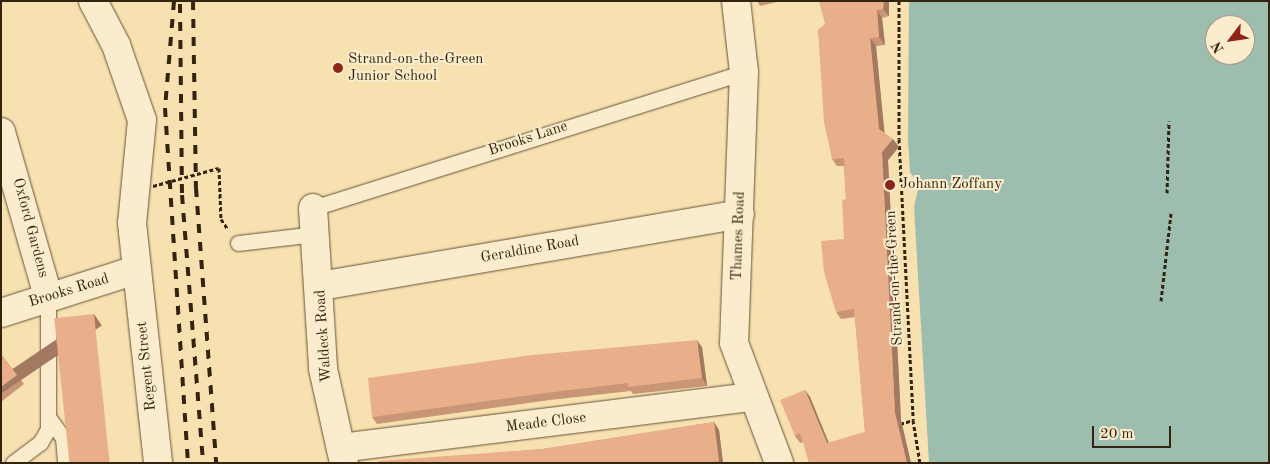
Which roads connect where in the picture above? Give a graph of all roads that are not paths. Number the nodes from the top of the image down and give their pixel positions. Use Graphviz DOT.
graph roads {
  1 [pos="93,1"];
  2 [pos="736,1"];
  3 [pos="744,72"];
  4 [pos="1,132"];
  5 [pos="313,208"];
  6 [pos="740,214"];
  7 [pos="316,234"];
  8 [pos="238,243"];
  9 [pos="136,270"];
  10 [pos="320,286"];
  11 [pos="48,296"];
  12 [pos="1,313"];
  13 [pos="752,397"];
  14 [pos="48,416"];
  15 [pos="343,455"];
  16 [pos="13,463"];
  17 [pos="65,463"];
  18 [pos="158,463"];
  19 [pos="779,463"];
  1 -- 9 [label="street, Regent Street"];
  2 -- 3 [label="street, Thames Road"];
  3 -- 5 [label="lane, Brooks Lane"];
  3 -- 6 [label="street, Thames Road"];
  4 -- 11 [label="street, Oxford Gardens"];
  5 -- 7 [label="street, Waldeck Road"];
  6 -- 10 [label="street, Geraldine Road"];
  6 -- 13 [label="street, Thames Road"];
  7 -- 8 [label="lane"];
  7 -- 10 [label="street, Waldeck Road"];
  9 -- 11 [label="street, Brooks Road"];
  9 -- 18 [label="street, Regent Street"];
  10 -- 15 [label="street, Waldeck Road"];
  11 -- 12 [label="street, Brooks Road"];
  11 -- 14 [label="lane"];
  13 -- 15 [label="street, Meade Close"];
  13 -- 19 [label="street, Thames Road"];
  14 -- 16 [label="lane"];
  14 -- 17 [label="lane"];
}
